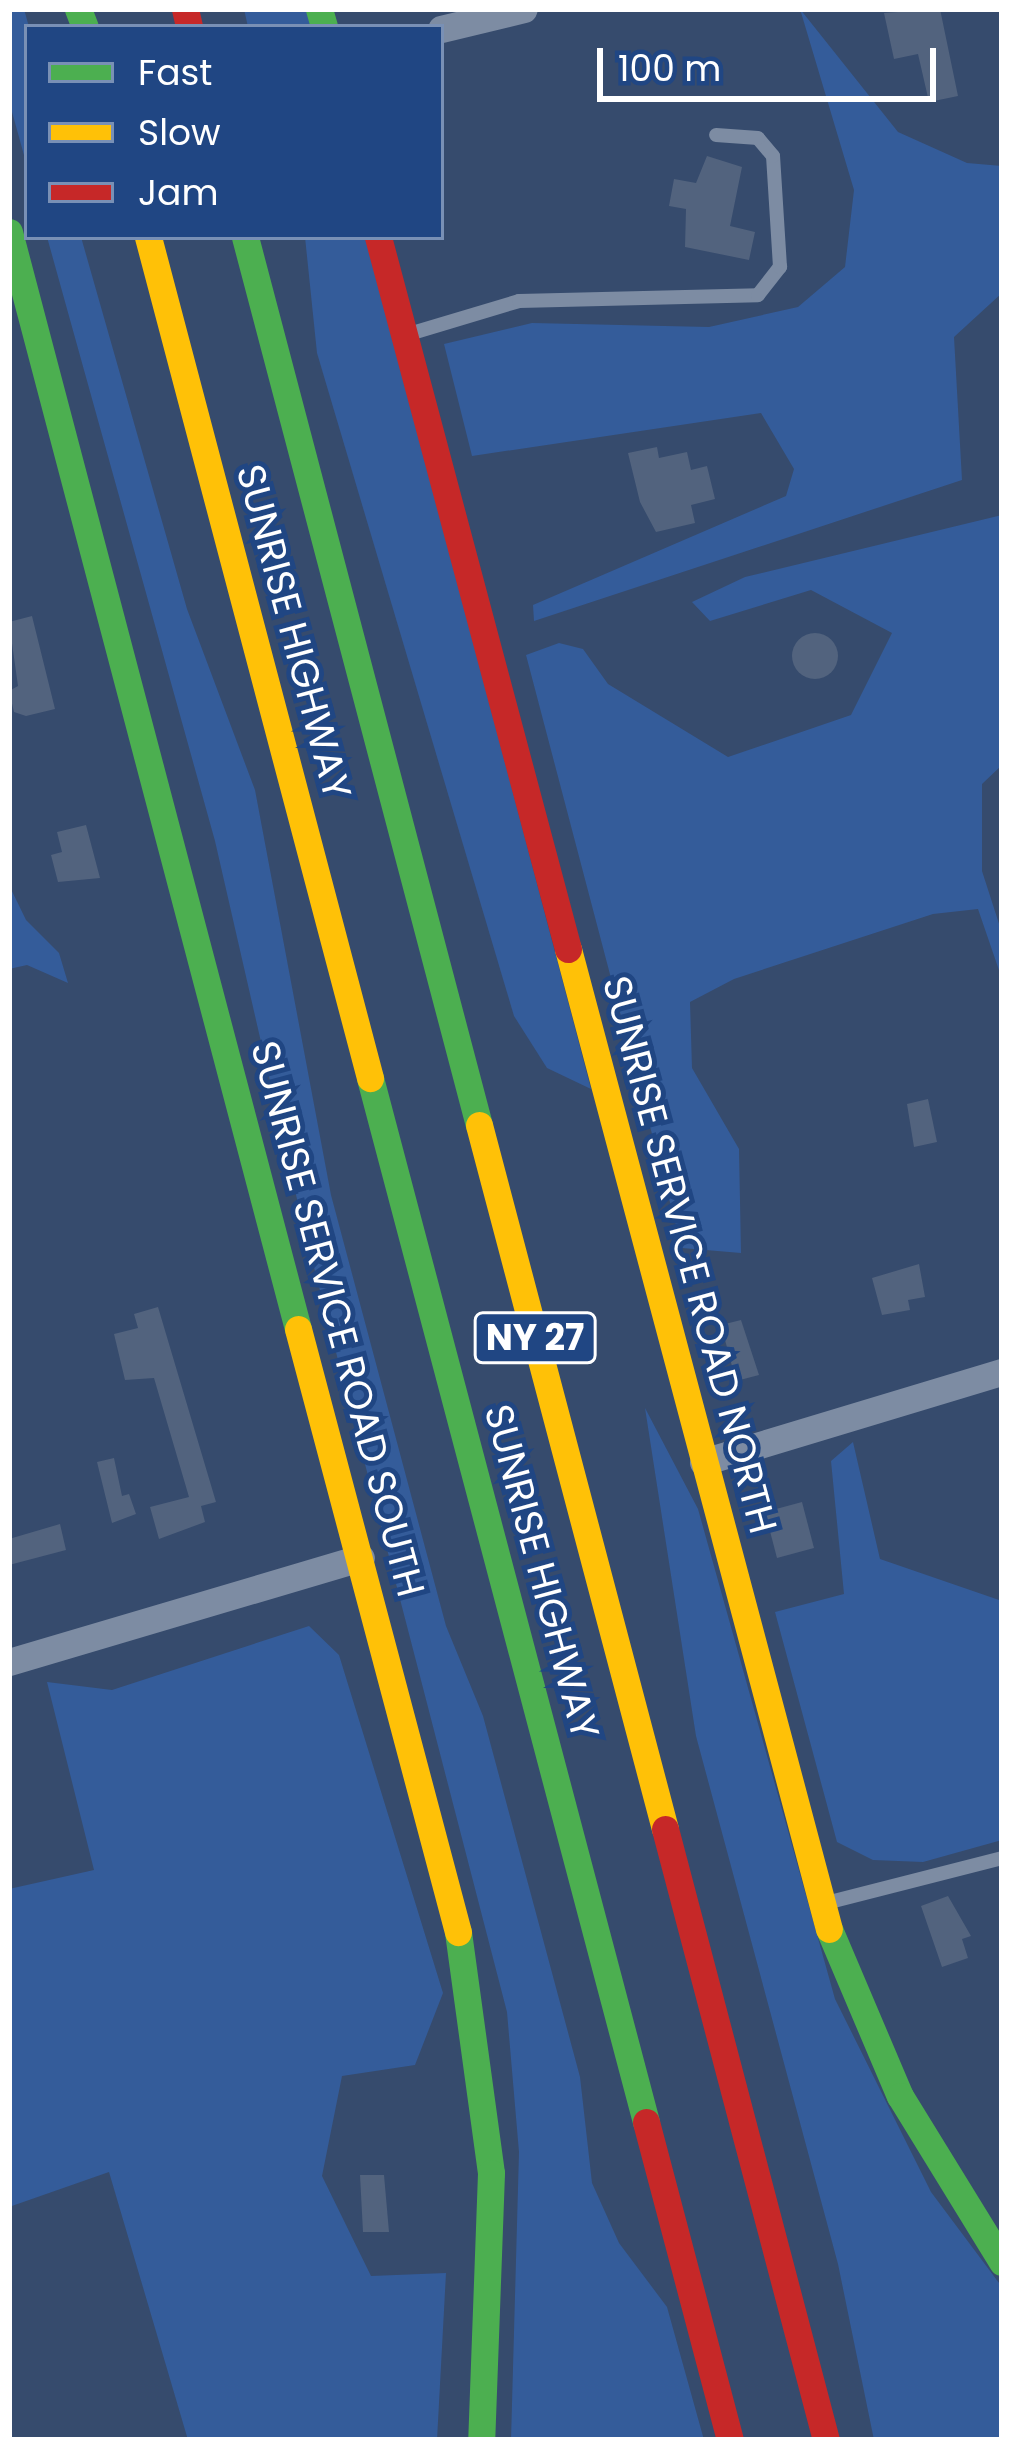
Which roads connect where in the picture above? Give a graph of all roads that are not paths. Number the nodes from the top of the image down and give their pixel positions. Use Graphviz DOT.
graph roads {
  1 [pos="524,9"];
  2 [pos="444,28"];
  3 [pos="716,135"];
  4 [pos="9,232"];
  5 [pos="149,240"];
  6 [pos="246,240"];
  7 [pos="379,240"];
  8 [pos="404,335"];
  9 [pos="1002,1372"];
  10 [pos="704,1462"];
  11 [pos="361,1558"];
  12 [pos="9,1662"];
  13 [pos="1002,1858"];
  14 [pos="821,1904"];
  15 [pos="1002,2262"];
  16 [pos="481,2440"];
  17 [pos="730,2440"];
  18 [pos="826,2440"];
  1 -- 2 [label="street"];
  3 -- 8 [label="lane"];
  4 -- 11 [label="main road, SUNRISE SERVICE ROAD SOUTH"];
  5 -- 17 [label="main road, SUNRISE HIGHWAY / NY 27"];
  6 -- 18 [label="main road, SUNRISE HIGHWAY / NY 27"];
  7 -- 8 [label="main road, SUNRISE SERVICE ROAD NORTH"];
  8 -- 10 [label="main road, SUNRISE SERVICE ROAD NORTH"];
  9 -- 10 [label="street"];
  10 -- 14 [label="main road, SUNRISE SERVICE ROAD NORTH"];
  11 -- 12 [label="street"];
  11 -- 16 [label="main road, SUNRISE SERVICE ROAD SOUTH"];
  13 -- 14 [label="lane"];
  14 -- 15 [label="main road, SUNRISE SERVICE ROAD NORTH"];
}
